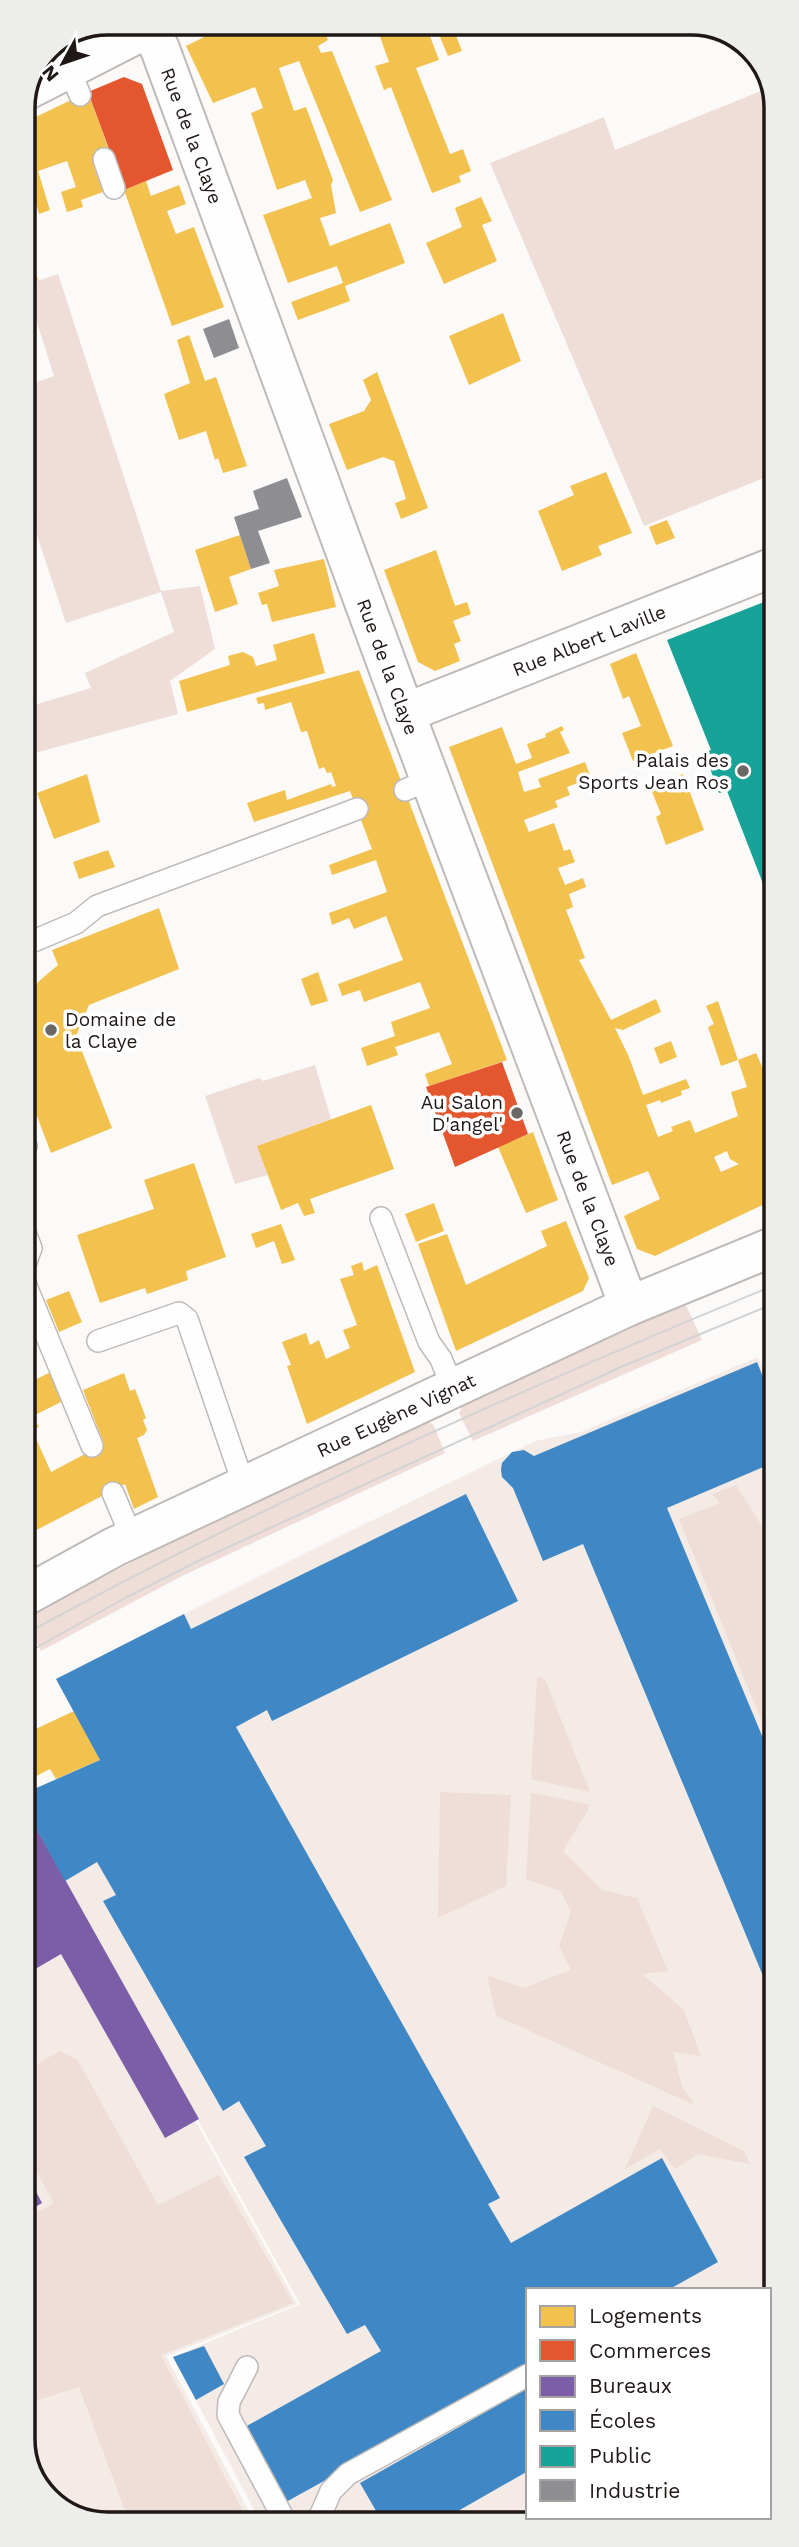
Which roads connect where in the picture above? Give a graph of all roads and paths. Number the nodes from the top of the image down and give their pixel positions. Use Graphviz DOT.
graph roads {
  1 [pos="141,35"];
  2 [pos="156,35"];
  3 [pos="38,88"];
  4 [pos="104,159"];
  5 [pos="114,188"];
  6 [pos="764,571"];
  7 [pos="405,713"];
  8 [pos="357,809"];
  9 [pos="35,940"];
  10 [pos="381,1219"];
  11 [pos="764,1251"];
  12 [pos="629,1306"];
  13 [pos="35,1308"];
  14 [pos="98,1341"];
  15 [pos="453,1389"];
  16 [pos="92,1446"];
  17 [pos="244,1486"];
  18 [pos="113,1493"];
  19 [pos="132,1538"];
  20 [pos="35,1590"];
  21 [pos="247,2367"];
  22 [pos="526,2376"];
  23 [pos="280,2512"];
  24 [pos="322,2512"];
  1 -- 3 [label="street"];
  2 -- 7 [label="street, Rue de la Claye"];
  4 -- 5 [label="lane"];
  6 -- 7 [label="street, Rue Albert Laville"];
  7 -- 12 [label="street, Rue de la Claye"];
  8 -- 9 [label="lane"];
  10 -- 15 [label="lane"];
  11 -- 12 [label="street, Rue Eugène Vignat"];
  12 -- 15 [label="street, Rue Eugène Vignat"];
  13 -- 16 [label="lane"];
  14 -- 17 [label="lane"];
  15 -- 17 [label="street, Rue Eugène Vignat"];
  17 -- 19 [label="street, Rue Eugène Vignat"];
  18 -- 19 [label="lane"];
  19 -- 20 [label="street, Rue Eugène Vignat"];
  21 -- 23 [label="lane"];
  22 -- 24 [label="lane"];
}
